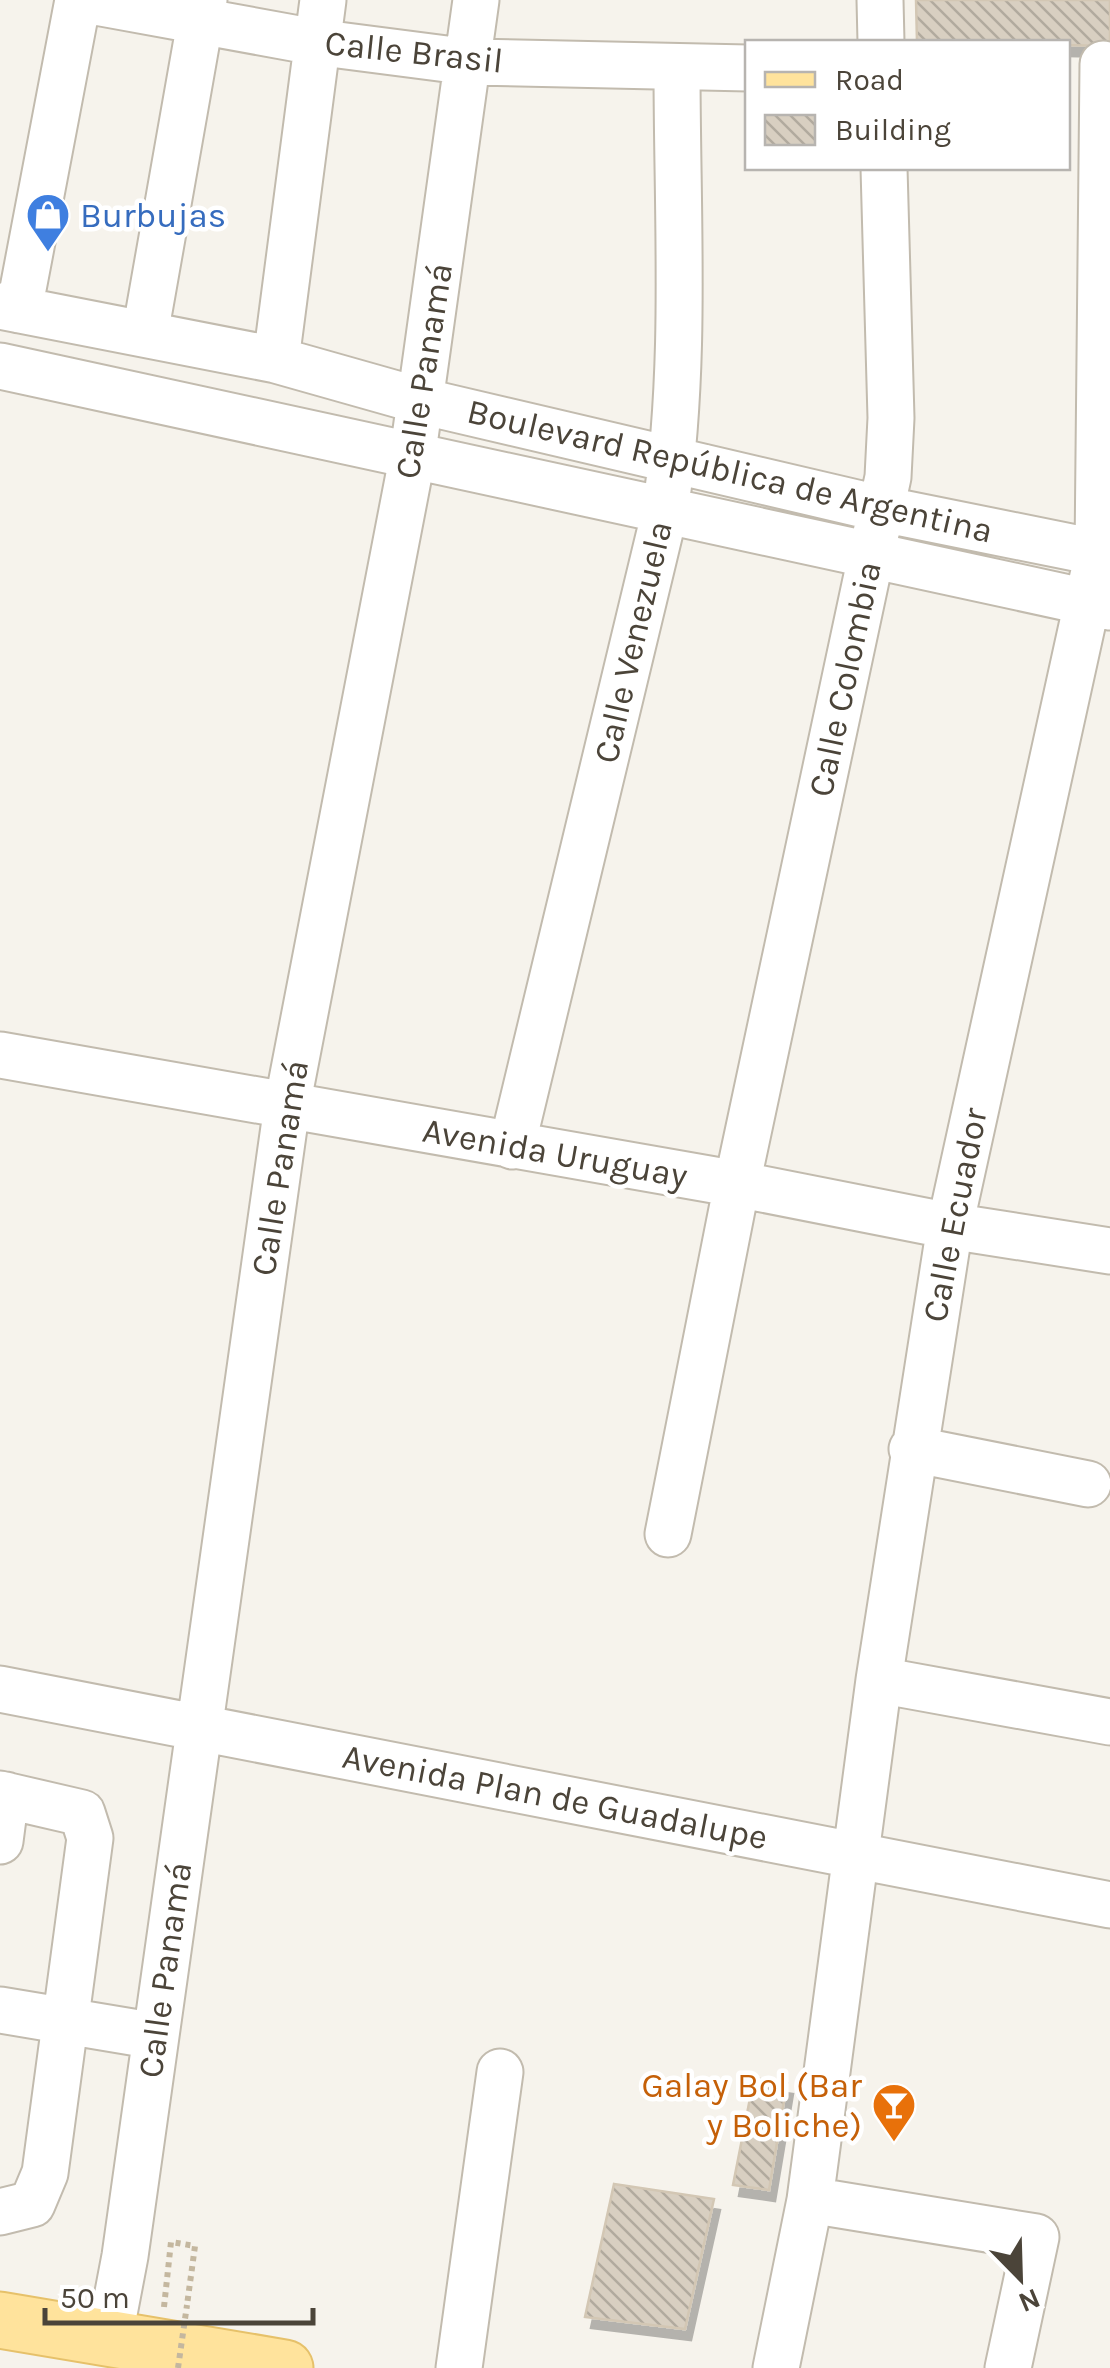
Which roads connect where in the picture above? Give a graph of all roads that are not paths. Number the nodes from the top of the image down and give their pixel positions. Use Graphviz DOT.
graph roads {
  1 [pos="82,0"];
  2 [pos="476,0"];
  3 [pos="880,0"];
  4 [pos="202,11"];
  5 [pos="319,21"];
  6 [pos="881,40"];
  7 [pos="470,62"];
  8 [pos="1093,64"];
  9 [pos="745,68"];
  10 [pos="676,69"];
  11 [pos="884,170"];
  12 [pos="10,308"];
  13 [pos="144,334"];
  14 [pos="276,360"];
  15 [pos="0,366"];
  16 [pos="421,401"];
  17 [pos="412,459"];
  18 [pos="673,459"];
  19 [pos="882,508"];
  20 [pos="665,511"];
  21 [pos="872,553"];
  22 [pos="1104,554"];
  23 [pos="1100,605"];
  24 [pos="0,1055"];
  25 [pos="287,1106"];
  26 [pos="512,1146"];
  27 [pos="737,1184"];
  28 [pos="950,1226"];
  29 [pos="1110,1250"];
  30 [pos="912,1449"];
  31 [pos="1088,1484"];
  32 [pos="668,1534"];
  33 [pos="878,1680"];
  34 [pos="0,1689"];
  35 [pos="1110,1722"];
  36 [pos="199,1728"];
  37 [pos="3,1794"];
  38 [pos="0,1841"];
  39 [pos="858,1857"];
  40 [pos="1110,1905"];
  41 [pos="0,2010"];
  42 [pos="66,2022"];
  43 [pos="156,2036"];
  44 [pos="500,2072"];
  45 [pos="810,2200"];
  46 [pos="0,2212"];
  47 [pos="112,2319"];
  48 [pos="0,2320"];
  49 [pos="285,2368"];
  50 [pos="459,2368"];
  51 [pos="776,2368"];
  52 [pos="1008,2368"];
  1 -- 4 [label="street, Calle Brasil"];
  1 -- 12 [label="street"];
  2 -- 7 [label="street, Calle Panamá"];
  3 -- 6 [label="street"];
  4 -- 5 [label="street, Calle Brasil"];
  4 -- 13 [label="street"];
  5 -- 7 [label="street, Calle Brasil"];
  5 -- 14 [label="street"];
  7 -- 10 [label="street, Calle Brasil"];
  7 -- 16 [label="street, Calle Panamá"];
  8 -- 22 [label="street, Calle Ecuador"];
  9 -- 10 [label="street, Calle Brasil"];
  10 -- 18 [label="street, Calle Venezuela"];
  11 -- 19 [label="street, Calle Colombia"];
  12 -- 13 [label="street, Boulevard República de Argentina"];
  13 -- 14 [label="street, Boulevard República de Argentina"];
  14 -- 16 [label="street, Boulevard República de Argentina"];
  15 -- 17 [label="street, Boulevard República de Argentina"];
  16 -- 17 [label="street, Calle Panamá"];
  16 -- 18 [label="street, Boulevard República de Argentina"];
  17 -- 20 [label="street, Boulevard República de Argentina"];
  17 -- 25 [label="street, Calle Panamá"];
  18 -- 19 [label="street, Boulevard República de Argentina"];
  18 -- 20 [label="street, Calle Venezuela"];
  19 -- 21 [label="street, Calle Colombia"];
  19 -- 22 [label="street, Boulevard República de Argentina"];
  20 -- 21 [label="street, Boulevard República de Argentina"];
  20 -- 26 [label="street, Calle Venezuela"];
  21 -- 23 [label="street, Boulevard República de Argentina"];
  21 -- 27 [label="street, Calle Colombia"];
  22 -- 23 [label="street, Calle Ecuador"];
  23 -- 28 [label="street, Calle Ecuador"];
  24 -- 25 [label="street, Avenida Uruguay"];
  25 -- 26 [label="street, Avenida Uruguay"];
  25 -- 36 [label="street, Calle Panamá"];
  26 -- 27 [label="street, Avenida Uruguay"];
  27 -- 28 [label="street, Avenida Uruguay"];
  27 -- 32 [label="street, Calle Colombia"];
  28 -- 29 [label="street, Avenida Uruguay"];
  28 -- 30 [label="street, Calle Ecuador"];
  30 -- 31 [label="street"];
  30 -- 33 [label="street, Calle Ecuador"];
  33 -- 35 [label="street"];
  33 -- 39 [label="street, Calle Ecuador"];
  34 -- 36 [label="street, Avenida Plan de Guadalupe"];
  36 -- 39 [label="street, Avenida Plan de Guadalupe"];
  36 -- 43 [label="street, Calle Panamá"];
  37 -- 38 [label="street"];
  37 -- 42 [label="street"];
  39 -- 40 [label="street, Avenida Plan de Guadalupe"];
  39 -- 45 [label="street, Calle Ecuador"];
  41 -- 42 [label="street"];
  42 -- 43 [label="street"];
  42 -- 46 [label="street"];
  43 -- 47 [label="street, Calle Panamá"];
  44 -- 50 [label="street"];
  45 -- 51 [label="street, Calle Ecuador"];
  45 -- 52 [label="street"];
  47 -- 48 [label="main road"];
  47 -- 49 [label="main road"];
}
